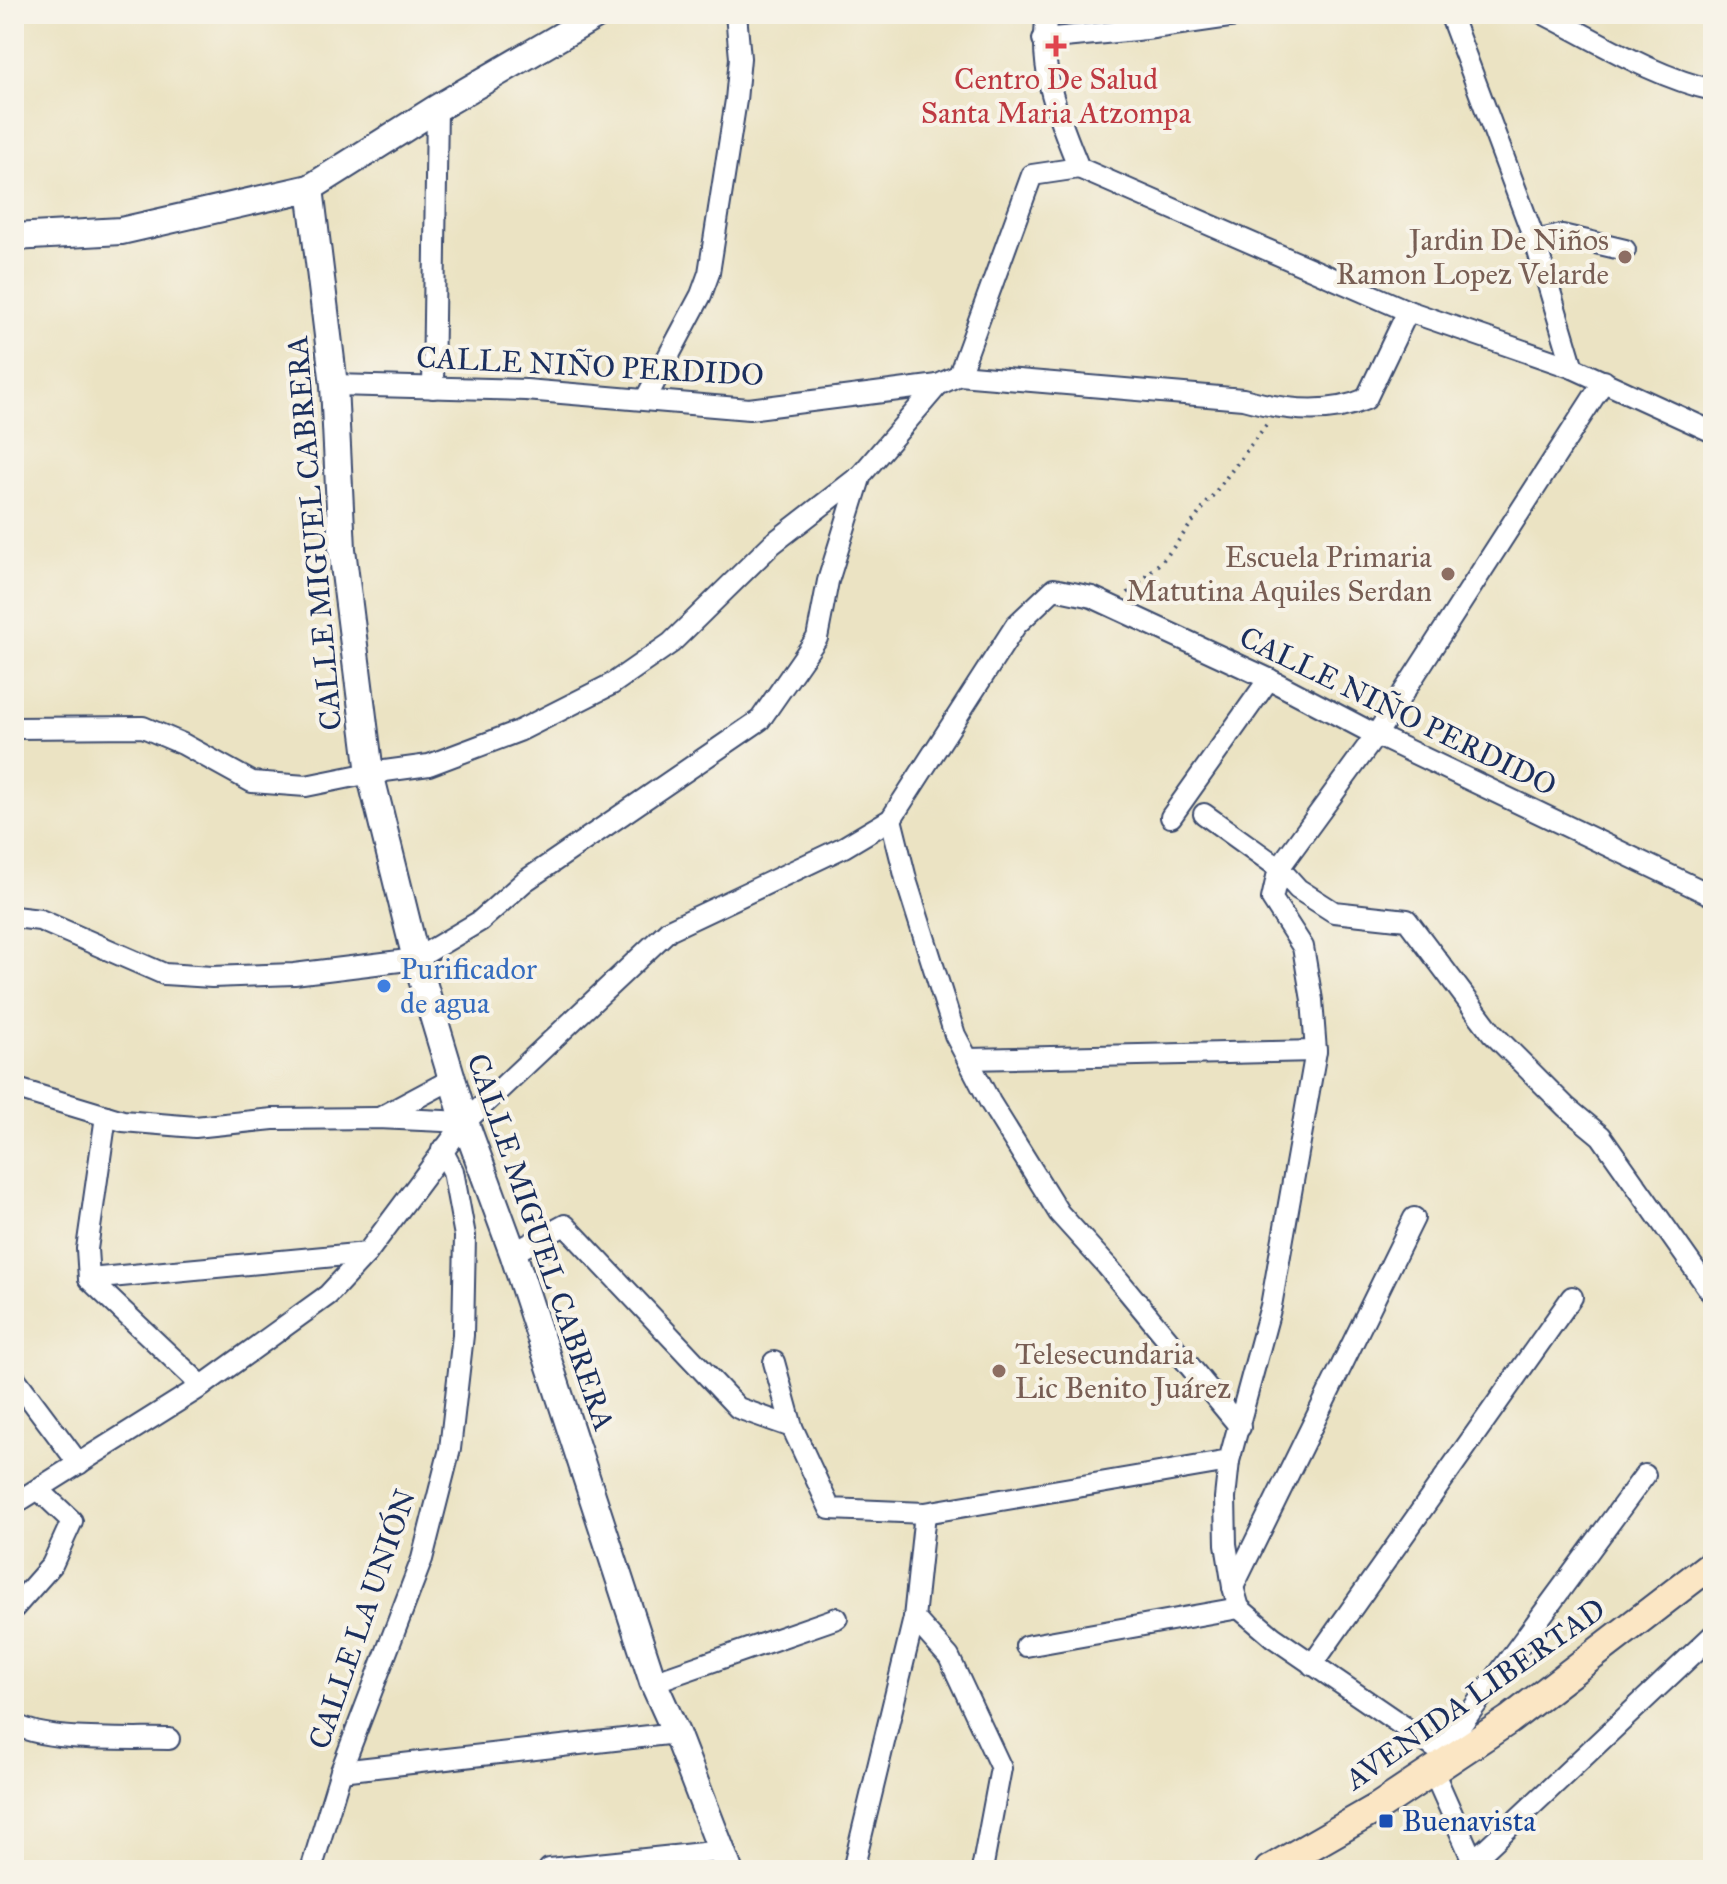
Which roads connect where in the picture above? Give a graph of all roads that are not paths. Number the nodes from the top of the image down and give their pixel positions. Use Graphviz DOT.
graph roads {
  1 [pos="599,14"];
  2 [pos="736,14"];
  3 [pos="1047,14"];
  4 [pos="1250,14"];
  5 [pos="1450,14"];
  6 [pos="1544,14"];
  7 [pos="1043,39"];
  8 [pos="1713,90"];
  9 [pos="437,108"];
  10 [pos="1079,168"];
  11 [pos="310,188"];
  12 [pos="14,237"];
  13 [pos="1535,241"];
  14 [pos="1625,250"];
  15 [pos="1408,311"];
  16 [pos="1573,368"];
  17 [pos="959,375"];
  18 [pos="1604,381"];
  19 [pos="334,385"];
  20 [pos="938,385"];
  21 [pos="433,388"];
  22 [pos="645,400"];
  23 [pos="1713,432"];
  24 [pos="861,475"];
  25 [pos="1269,679"];
  26 [pos="14,728"];
  27 [pos="1376,735"];
  28 [pos="370,773"];
  29 [pos="1204,814"];
  30 [pos="1171,817"];
  31 [pos="891,819"];
  32 [pos="1279,868"];
  33 [pos="1713,896"];
  34 [pos="14,917"];
  35 [pos="416,959"];
  36 [pos="1316,1051"];
  37 [pos="968,1059"];
  38 [pos="452,1079"];
  39 [pos="14,1088"];
  40 [pos="106,1116"];
  41 [pos="378,1118"];
  42 [pos="465,1122"];
  43 [pos="442,1150"];
  44 [pos="1414,1218"];
  45 [pos="367,1253"];
  46 [pos="513,1253"];
  47 [pos="89,1279"];
  48 [pos="1713,1295"];
  49 [pos="1572,1297"];
  50 [pos="774,1362"];
  51 [pos="14,1377"];
  52 [pos="202,1386"];
  53 [pos="792,1427"];
  54 [pos="1240,1427"];
  55 [pos="1229,1461"];
  56 [pos="79,1464"];
  57 [pos="1645,1475"];
  58 [pos="39,1490"];
  59 [pos="14,1504"];
  60 [pos="925,1513"];
  61 [pos="1713,1563"];
  62 [pos="1233,1587"];
  63 [pos="14,1608"];
  64 [pos="1239,1608"];
  65 [pos="837,1618"];
  66 [pos="914,1618"];
  67 [pos="1713,1635"];
  68 [pos="1026,1646"];
  69 [pos="1312,1665"];
  70 [pos="653,1682"];
  71 [pos="14,1723"];
  72 [pos="676,1733"];
  73 [pos="169,1739"];
  74 [pos="1441,1761"];
  75 [pos="341,1771"];
  76 [pos="726,1860"];
  77 [pos="549,1869"];
  78 [pos="311,1870"];
  79 [pos="853,1870"];
  80 [pos="982,1870"];
  81 [pos="1269,1870"];
  1 -- 9 [label="street"];
  2 -- 22 [label="street"];
  3 -- 7 [label="street"];
  4 -- 7 [label="street"];
  5 -- 13 [label="street"];
  6 -- 8 [label="street"];
  7 -- 10 [label="street"];
  9 -- 11 [label="street"];
  9 -- 21 [label="street"];
  10 -- 15 [label="street"];
  10 -- 17 [label="street"];
  11 -- 12 [label="street"];
  11 -- 19 [label="street, CALLE MIGUEL CABRERA"];
  13 -- 14 [label="street"];
  13 -- 16 [label="street"];
  15 -- 16 [label="street"];
  15 -- 17 [label="street"];
  16 -- 18 [label="street"];
  17 -- 20 [label="street"];
  18 -- 23 [label="street"];
  18 -- 27 [label="street"];
  19 -- 21 [label="street, CALLE NIÑO PERDIDO"];
  19 -- 28 [label="street, CALLE MIGUEL CABRERA"];
  20 -- 22 [label="street, CALLE NIÑO PERDIDO"];
  20 -- 24 [label="street"];
  21 -- 22 [label="street, CALLE NIÑO PERDIDO"];
  24 -- 28 [label="street"];
  24 -- 35 [label="street"];
  25 -- 27 [label="street, CALLE NIÑO PERDIDO"];
  25 -- 30 [label="street"];
  25 -- 31 [label="street, CALLE NIÑO PERDIDO"];
  26 -- 28 [label="street"];
  27 -- 32 [label="street"];
  27 -- 33 [label="street, CALLE NIÑO PERDIDO"];
  28 -- 35 [label="street, CALLE MIGUEL CABRERA"];
  29 -- 32 [label="street"];
  31 -- 37 [label="street"];
  31 -- 42 [label="street"];
  32 -- 36 [label="street"];
  32 -- 48 [label="street"];
  34 -- 35 [label="street"];
  35 -- 38 [label="street, CALLE MIGUEL CABRERA"];
  36 -- 37 [label="street"];
  36 -- 54 [label="street"];
  37 -- 54 [label="street"];
  38 -- 41 [label="street"];
  38 -- 42 [label="street, CALLE MIGUEL CABRERA"];
  39 -- 40 [label="street"];
  40 -- 41 [label="street"];
  40 -- 47 [label="street"];
  41 -- 42 [label="street"];
  42 -- 43 [label="street"];
  42 -- 46 [label="street, CALLE MIGUEL CABRERA"];
  43 -- 45 [label="street"];
  43 -- 75 [label="street, CALLE LA UNIÓN"];
  44 -- 62 [label="street"];
  45 -- 47 [label="street"];
  45 -- 52 [label="street"];
  46 -- 53 [label="street"];
  46 -- 70 [label="street, CALLE MIGUEL CABRERA"];
  47 -- 52 [label="street"];
  49 -- 69 [label="street"];
  50 -- 53 [label="street"];
  51 -- 56 [label="street"];
  52 -- 56 [label="street"];
  53 -- 60 [label="street"];
  54 -- 55 [label="street"];
  55 -- 60 [label="street"];
  55 -- 62 [label="street"];
  56 -- 58 [label="street"];
  57 -- 74 [label="street"];
  58 -- 59 [label="street"];
  58 -- 63 [label="street"];
  60 -- 66 [label="street"];
  61 -- 74 [label="main road, AVENIDA LIBERTAD"];
  62 -- 64 [label="street"];
  64 -- 68 [label="street"];
  64 -- 69 [label="street"];
  65 -- 70 [label="street"];
  66 -- 79 [label="street"];
  66 -- 80 [label="street"];
  67 -- 74 [label="street"];
  69 -- 74 [label="street"];
  70 -- 72 [label="street, CALLE MIGUEL CABRERA"];
  71 -- 73 [label="street"];
  72 -- 75 [label="street"];
  72 -- 76 [label="street, CALLE MIGUEL CABRERA"];
  74 -- 81 [label="main road, AVENIDA LIBERTAD"];
  75 -- 78 [label="street, CALLE LA UNIÓN"];
  76 -- 77 [label="street"];
}
